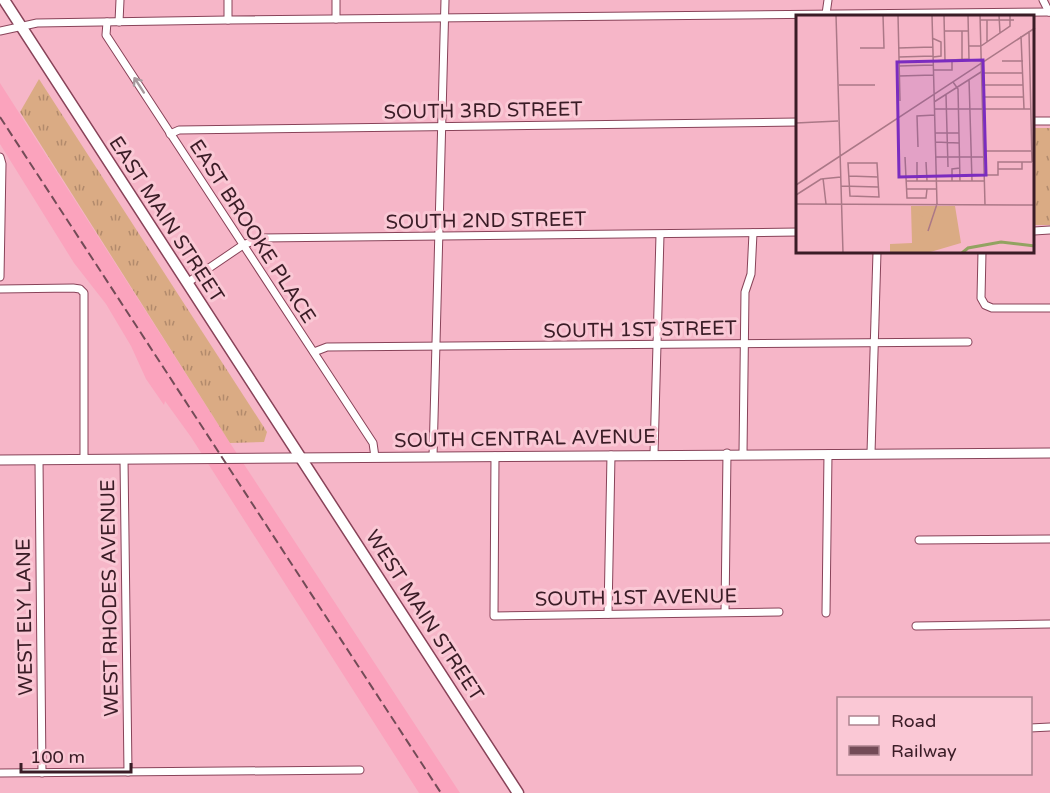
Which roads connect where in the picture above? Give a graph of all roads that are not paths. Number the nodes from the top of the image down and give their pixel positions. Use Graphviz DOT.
graph roads {
  1 [pos="4,0"];
  2 [pos="120,0"];
  3 [pos="228,0"];
  4 [pos="336,0"];
  5 [pos="445,0"];
  6 [pos="828,0"];
  7 [pos="1043,0"];
  8 [pos="1050,11"];
  9 [pos="796,15"];
  10 [pos="826,15"];
  11 [pos="881,15"];
  12 [pos="444,18"];
  13 [pos="336,19"];
  14 [pos="228,20"];
  15 [pos="106,22"];
  16 [pos="119,22"];
  17 [pos="20,25"];
  18 [pos="0,31"];
  19 [pos="796,122"];
  20 [pos="442,127"];
  21 [pos="170,134"];
  22 [pos="0,157"];
  23 [pos="1,193"];
  24 [pos="1050,230"];
  25 [pos="1035,231"];
  26 [pos="796,232"];
  27 [pos="753,233"];
  28 [pos="660,235"];
  29 [pos="438,237"];
  30 [pos="243,245"];
  31 [pos="877,254"];
  32 [pos="982,254"];
  33 [pos="0,277"];
  34 [pos="187,283"];
  35 [pos="0,289"];
  36 [pos="1050,308"];
  37 [pos="874,342"];
  38 [pos="968,342"];
  39 [pos="744,344"];
  40 [pos="658,345"];
  41 [pos="436,347"];
  42 [pos="314,352"];
  43 [pos="727,453"];
  44 [pos="743,453"];
  45 [pos="871,453"];
  46 [pos="1050,453"];
  47 [pos="654,454"];
  48 [pos="828,454"];
  49 [pos="611,455"];
  50 [pos="495,456"];
  51 [pos="301,457"];
  52 [pos="375,457"];
  53 [pos="433,457"];
  54 [pos="84,459"];
  55 [pos="124,459"];
  56 [pos="0,460"];
  57 [pos="39,460"];
  58 [pos="1050,539"];
  59 [pos="919,540"];
  60 [pos="725,612"];
  61 [pos="779,612"];
  62 [pos="826,613"];
  63 [pos="608,614"];
  64 [pos="1050,624"];
  65 [pos="916,626"];
  66 [pos="1032,728"];
  67 [pos="1050,728"];
  68 [pos="360,770"];
  69 [pos="128,772"];
  70 [pos="42,773"];
  71 [pos="0,774"];
  72 [pos="519,793"];
  1 -- 17 [label="main road, EAST MAIN STREET"];
  2 -- 16 [label="street"];
  3 -- 14 [label="street"];
  4 -- 13 [label="street"];
  5 -- 12 [label="street"];
  6 -- 10 [label="street"];
  7 -- 8 [label="street"];
  8 -- 11 [label="street"];
  9 -- 12 [label="street"];
  10 -- 11 [label="street"];
  12 -- 13 [label="street"];
  12 -- 20 [label="street"];
  13 -- 14 [label="street"];
  14 -- 16 [label="street"];
  15 -- 16 [label="street"];
  15 -- 17 [label="street"];
  21 -- 15 [label="street, EAST BROOKE PLACE, one-way"];
  17 -- 18 [label="street"];
  17 -- 34 [label="main road, EAST MAIN STREET"];
  19 -- 20 [label="street, SOUTH 3RD STREET"];
  20 -- 21 [label="street, SOUTH 3RD STREET"];
  20 -- 29 [label="street"];
  21 -- 30 [label="street, EAST BROOKE PLACE"];
  22 -- 23 [label="street"];
  23 -- 33 [label="street"];
  24 -- 25 [label="street"];
  26 -- 27 [label="street, SOUTH 2ND STREET"];
  27 -- 28 [label="street, SOUTH 2ND STREET"];
  27 -- 39 [label="street"];
  28 -- 29 [label="street, SOUTH 2ND STREET"];
  28 -- 40 [label="street"];
  29 -- 30 [label="street, SOUTH 2ND STREET"];
  29 -- 41 [label="street"];
  30 -- 34 [label="street, SOUTH 2ND STREET"];
  30 -- 42 [label="street, EAST BROOKE PLACE"];
  31 -- 37 [label="street"];
  32 -- 36 [label="street"];
  34 -- 51 [label="main road, EAST MAIN STREET"];
  35 -- 54 [label="street"];
  37 -- 38 [label="street, SOUTH 1ST STREET"];
  37 -- 39 [label="street, SOUTH 1ST STREET"];
  37 -- 45 [label="street"];
  39 -- 40 [label="street, SOUTH 1ST STREET"];
  39 -- 44 [label="street"];
  40 -- 41 [label="street, SOUTH 1ST STREET"];
  40 -- 47 [label="street"];
  41 -- 42 [label="street, SOUTH 1ST STREET"];
  41 -- 53 [label="street"];
  42 -- 52 [label="street, EAST BROOKE PLACE"];
  43 -- 44 [label="street, SOUTH CENTRAL AVENUE"];
  43 -- 47 [label="street, SOUTH CENTRAL AVENUE"];
  43 -- 60 [label="street"];
  44 -- 48 [label="street, SOUTH CENTRAL AVENUE"];
  45 -- 46 [label="street, SOUTH CENTRAL AVENUE"];
  45 -- 48 [label="street, SOUTH CENTRAL AVENUE"];
  47 -- 49 [label="street, SOUTH CENTRAL AVENUE"];
  48 -- 62 [label="street"];
  49 -- 50 [label="street, SOUTH CENTRAL AVENUE"];
  49 -- 63 [label="street"];
  50 -- 53 [label="street, SOUTH CENTRAL AVENUE"];
  50 -- 63 [label="street, SOUTH 1ST AVENUE"];
  51 -- 52 [label="street, SOUTH CENTRAL AVENUE"];
  51 -- 55 [label="street, SOUTH CENTRAL AVENUE"];
  51 -- 72 [label="main road, WEST MAIN STREET"];
  52 -- 53 [label="street, SOUTH CENTRAL AVENUE"];
  54 -- 55 [label="street, SOUTH CENTRAL AVENUE"];
  54 -- 57 [label="street, SOUTH CENTRAL AVENUE"];
  55 -- 69 [label="street, WEST RHODES AVENUE"];
  56 -- 57 [label="street, SOUTH CENTRAL AVENUE"];
  57 -- 70 [label="street, WEST ELY LANE"];
  58 -- 59 [label="street"];
  60 -- 61 [label="street, SOUTH 1ST AVENUE"];
  60 -- 63 [label="street, SOUTH 1ST AVENUE"];
  64 -- 65 [label="street"];
  66 -- 67 [label="street"];
  68 -- 69 [label="street"];
  69 -- 70 [label="street"];
  70 -- 71 [label="street"];
}
